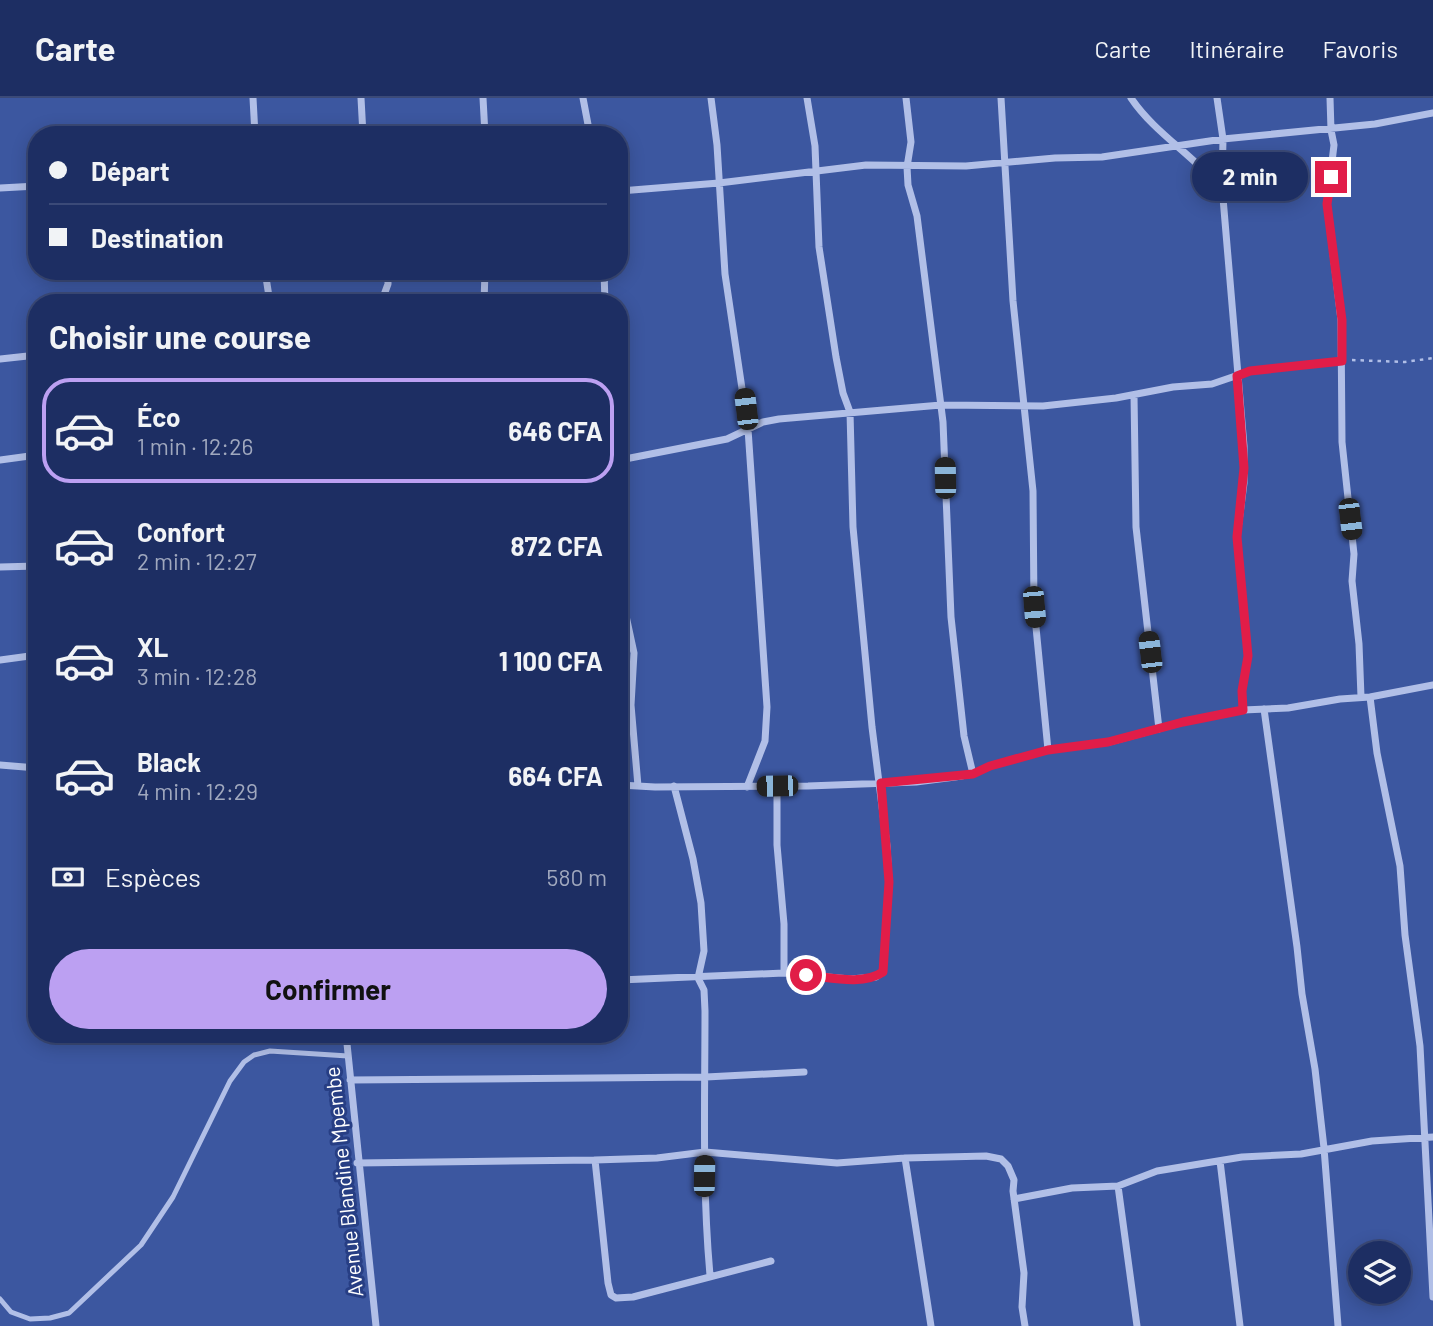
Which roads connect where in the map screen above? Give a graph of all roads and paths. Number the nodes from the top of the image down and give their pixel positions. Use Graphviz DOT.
graph roads {
  1 [pos="253,98"];
  2 [pos="361,98"];
  3 [pos="483,98"];
  4 [pos="583,98"];
  5 [pos="711,98"];
  6 [pos="807,98"];
  7 [pos="906,98"];
  8 [pos="1001,98"];
  9 [pos="1131,98"];
  10 [pos="1217,98"];
  11 [pos="1330,98"];
  12 [pos="1433,113"];
  13 [pos="255,126"];
  14 [pos="362,126"];
  15 [pos="485,126"];
  16 [pos="588,126"];
  17 [pos="1331,130"];
  18 [pos="1223,139"];
  19 [pos="1175,145"];
  20 [pos="1005,162"];
  21 [pos="907,167"];
  22 [pos="814,171"];
  23 [pos="719,183"];
  24 [pos="28,187"];
  25 [pos="0,188"];
  26 [pos="628,190"];
  27 [pos="1223,193"];
  28 [pos="28,356"];
  29 [pos="1433,358"];
  30 [pos="0,359"];
  31 [pos="1342,361"];
  32 [pos="1237,376"];
  33 [pos="1134,395"];
  34 [pos="941,405"];
  35 [pos="1023,408"];
  36 [pos="850,412"];
  37 [pos="748,429"];
  38 [pos="28,456"];
  39 [pos="628,458"];
  40 [pos="0,460"];
  41 [pos="28,566"];
  42 [pos="0,567"];
  43 [pos="628,625"];
  44 [pos="28,656"];
  45 [pos="0,660"];
  46 [pos="1433,685"];
  47 [pos="1366,697"];
  48 [pos="1264,709"];
  49 [pos="1243,710"];
  50 [pos="1159,729"];
  51 [pos="1048,750"];
  52 [pos="0,765"];
  53 [pos="28,767"];
  54 [pos="973,774"];
  55 [pos="881,783"];
  56 [pos="628,785"];
  57 [pos="638,786"];
  58 [pos="674,786"];
  59 [pos="777,786"];
  60 [pos="747,787"];
  61 [pos="784,973"];
  62 [pos="698,978"];
  63 [pos="628,980"];
  64 [pos="347,1043"];
  65 [pos="348,1056"];
  66 [pos="804,1072"];
  67 [pos="706,1077"];
  68 [pos="350,1080"];
  69 [pos="1429,1137"];
  70 [pos="1324,1148"];
  71 [pos="705,1152"];
  72 [pos="905,1158"];
  73 [pos="595,1160"];
  74 [pos="1220,1161"];
  75 [pos="357,1163"];
  76 [pos="1118,1186"];
  77 [pos="1014,1199"];
  78 [pos="771,1261"];
  79 [pos="710,1275"];
  80 [pos="1433,1297"];
  81 [pos="0,1299"];
  82 [pos="376,1326"];
  83 [pos="931,1326"];
  84 [pos="1025,1326"];
  85 [pos="1138,1326"];
  86 [pos="1240,1326"];
  87 [pos="1338,1326"];
  1 -- 13 [label="street"];
  2 -- 14 [label="street"];
  3 -- 15 [label="street"];
  4 -- 16 [label="street"];
  5 -- 23 [label="street"];
  6 -- 22 [label="street"];
  7 -- 21 [label="street"];
  8 -- 20 [label="street"];
  9 -- 19 [label="street"];
  10 -- 18 [label="street"];
  11 -- 17 [label="street"];
  12 -- 17 [label="street"];
  17 -- 18 [label="street"];
  17 -- 31 [label="street"];
  18 -- 19 [label="street"];
  18 -- 27 [label="street"];
  19 -- 20 [label="street"];
  19 -- 27 [label="street"];
  20 -- 21 [label="street"];
  20 -- 35 [label="street"];
  21 -- 22 [label="street"];
  21 -- 34 [label="street"];
  22 -- 23 [label="street"];
  22 -- 36 [label="street"];
  23 -- 26 [label="street"];
  23 -- 37 [label="street"];
  24 -- 25 [label="street"];
  27 -- 32 [label="street"];
  28 -- 30 [label="street"];
  29 -- 31 [label="path"];
  31 -- 32 [label="street"];
  31 -- 47 [label="street"];
  32 -- 33 [label="street"];
  32 -- 49 [label="street"];
  33 -- 35 [label="street"];
  33 -- 50 [label="street"];
  34 -- 35 [label="street"];
  34 -- 36 [label="street"];
  34 -- 54 [label="street"];
  35 -- 51 [label="street"];
  36 -- 37 [label="street"];
  36 -- 55 [label="street"];
  37 -- 39 [label="street"];
  37 -- 60 [label="street"];
  38 -- 40 [label="street"];
  41 -- 42 [label="street"];
  43 -- 57 [label="street"];
  44 -- 45 [label="street"];
  46 -- 47 [label="street"];
  47 -- 48 [label="street"];
  47 -- 69 [label="street"];
  48 -- 49 [label="street"];
  48 -- 70 [label="street"];
  49 -- 50 [label="street"];
  50 -- 51 [label="street"];
  51 -- 54 [label="street"];
  52 -- 53 [label="street"];
  54 -- 55 [label="street"];
  55 -- 59 [label="street"];
  55 -- 61 [label="street"];
  56 -- 57 [label="street"];
  57 -- 58 [label="street"];
  58 -- 60 [label="street"];
  58 -- 62 [label="street"];
  59 -- 60 [label="street"];
  59 -- 61 [label="street"];
  61 -- 62 [label="street"];
  62 -- 63 [label="street"];
  62 -- 67 [label="street"];
  64 -- 65 [label="street, Avenue Blandine Mpembe"];
  65 -- 68 [label="street, Avenue Blandine Mpembe"];
  65 -- 81 [label="lane"];
  66 -- 67 [label="street"];
  67 -- 68 [label="street"];
  67 -- 71 [label="street"];
  68 -- 75 [label="street, Avenue Blandine Mpembe"];
  69 -- 70 [label="street"];
  69 -- 80 [label="street"];
  70 -- 74 [label="street"];
  70 -- 87 [label="street"];
  71 -- 72 [label="street"];
  71 -- 73 [label="street"];
  71 -- 79 [label="street"];
  72 -- 77 [label="street"];
  72 -- 83 [label="street"];
  73 -- 75 [label="street"];
  73 -- 79 [label="street"];
  74 -- 76 [label="street"];
  74 -- 86 [label="street"];
  75 -- 82 [label="street, Avenue Blandine Mpembe"];
  76 -- 77 [label="street"];
  76 -- 85 [label="street"];
  77 -- 84 [label="street"];
  78 -- 79 [label="street"];
}
